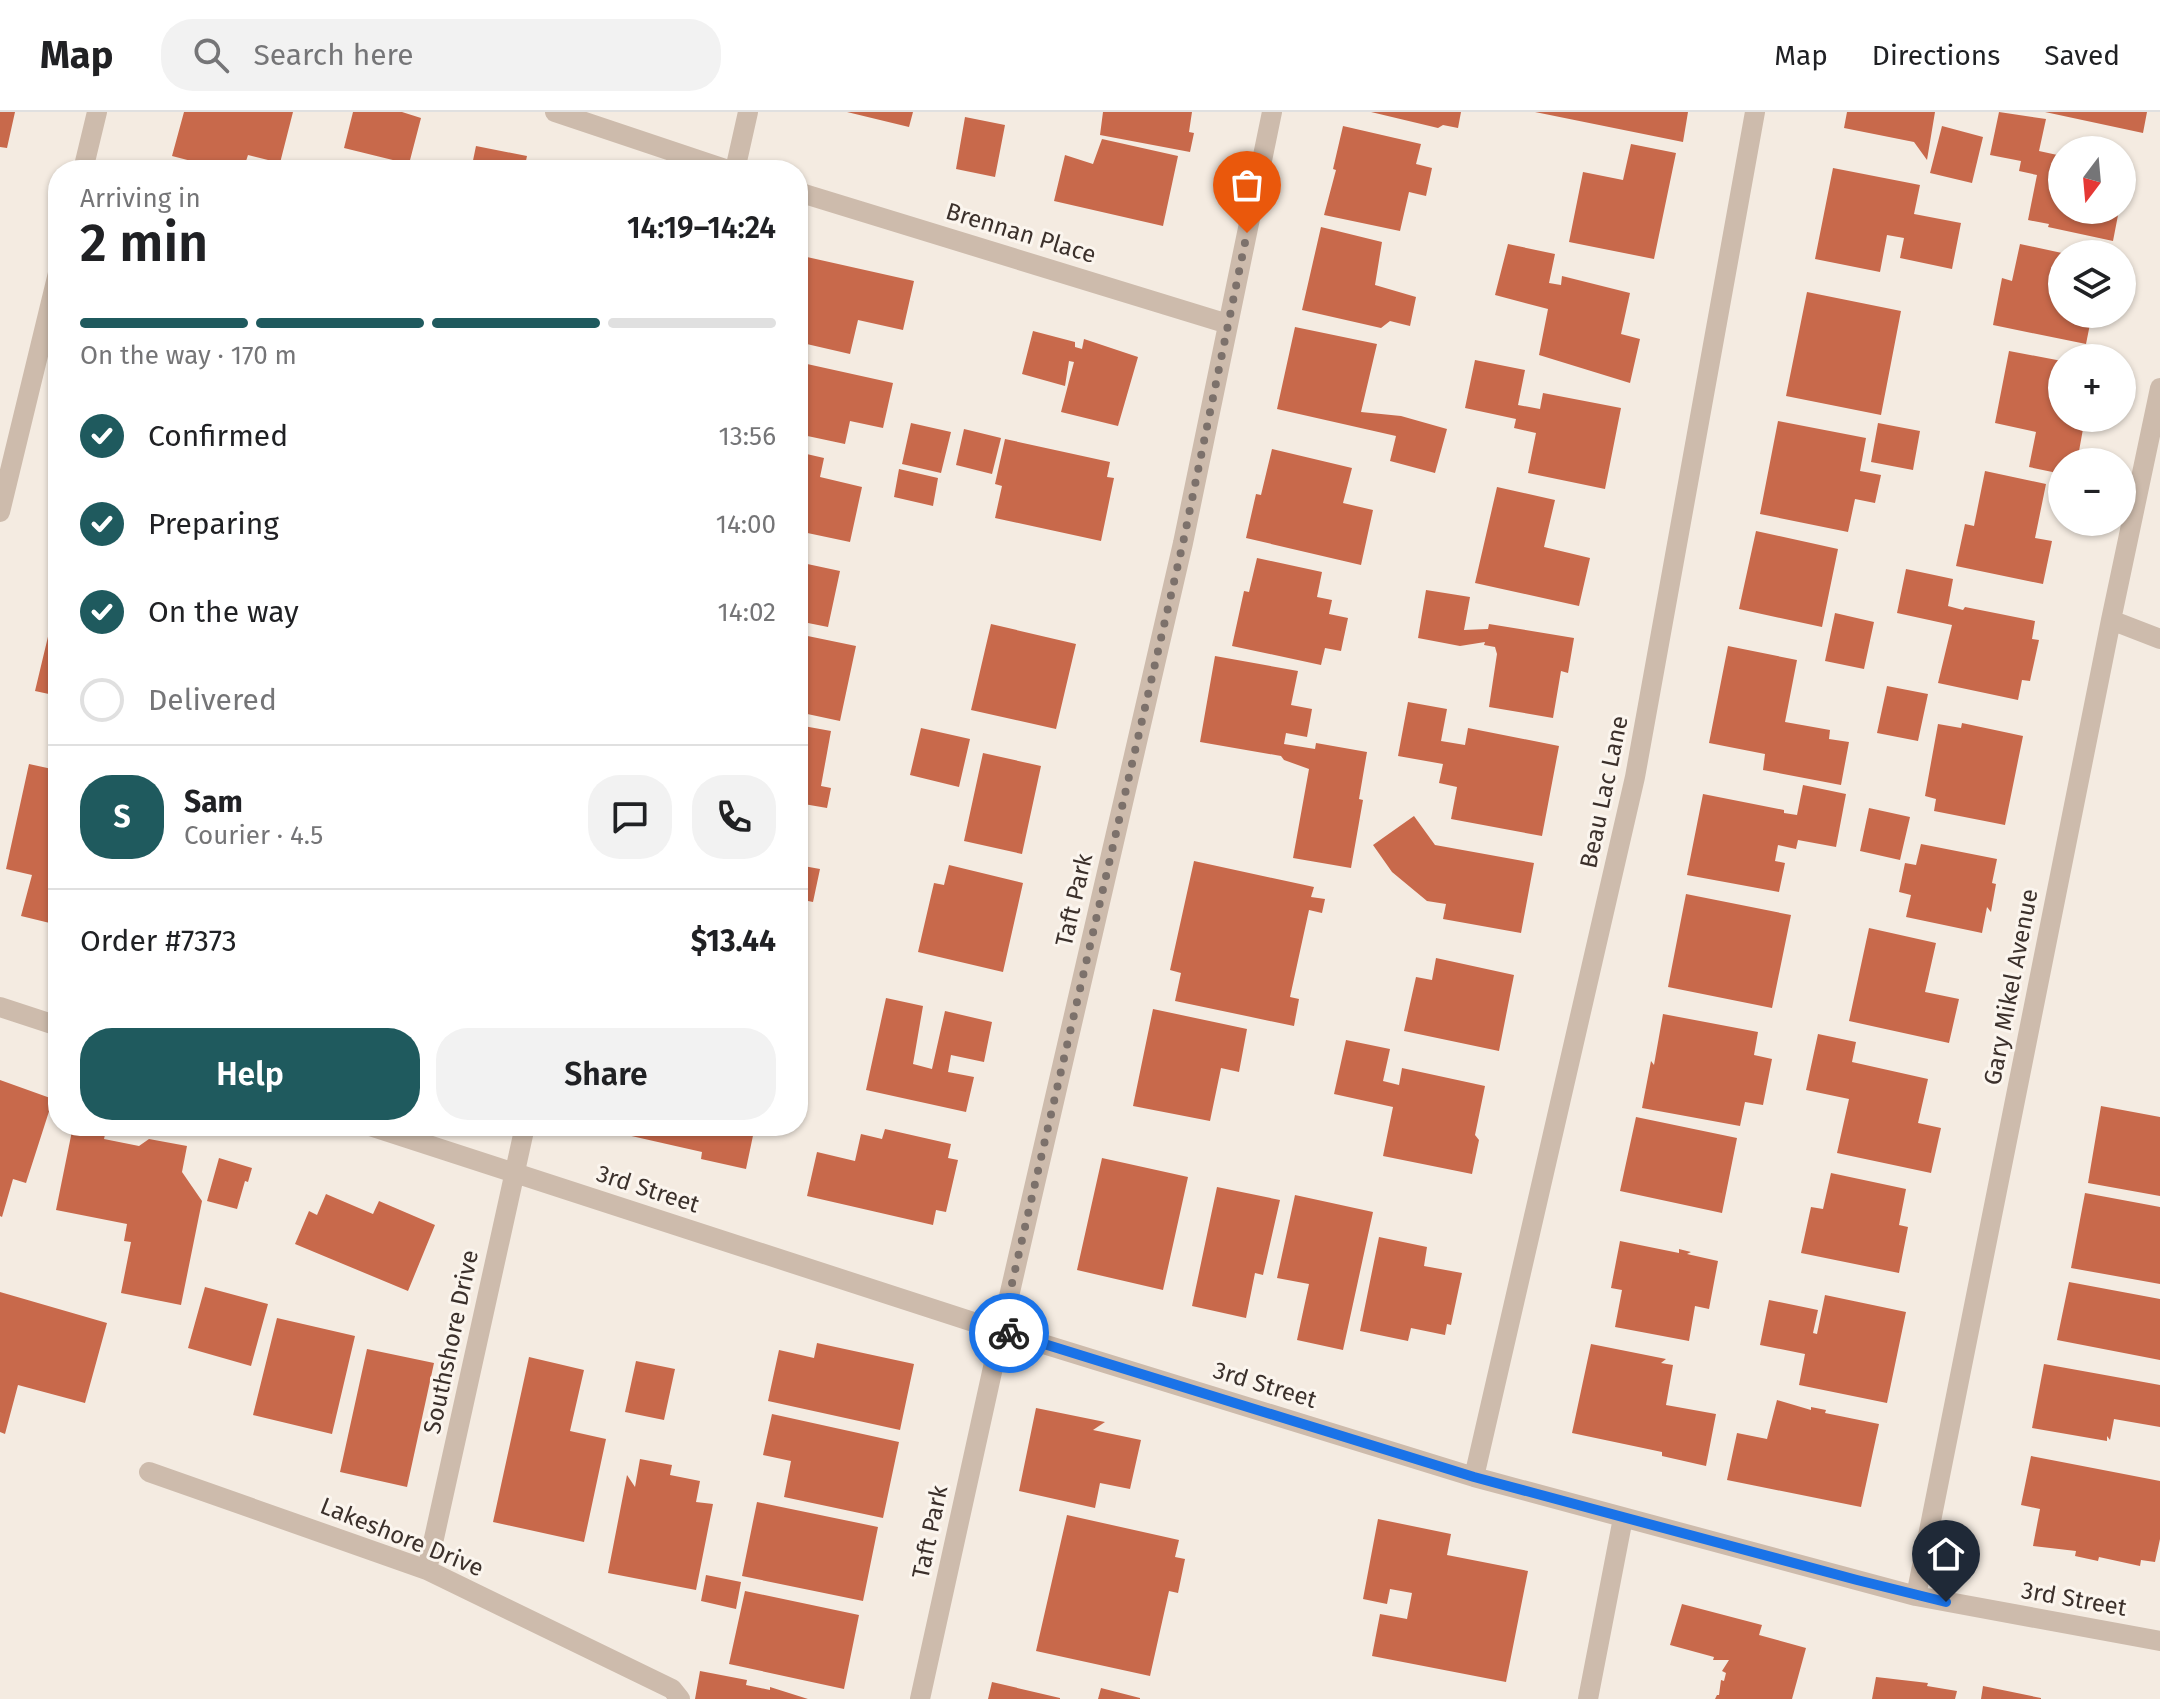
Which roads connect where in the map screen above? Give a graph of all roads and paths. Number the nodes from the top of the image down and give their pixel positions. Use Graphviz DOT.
graph roads {
  1 [pos="97,112"];
  2 [pos="555,112"];
  3 [pos="748,112"];
  4 [pos="1272,112"];
  5 [pos="1755,112"];
  6 [pos="85,160"];
  7 [pos="698,160"];
  8 [pos="737,160"];
  9 [pos="808,195"];
  10 [pos="48,314"];
  11 [pos="1228,324"];
  12 [pos="2160,388"];
  13 [pos="0,512"];
  14 [pos="2111,620"];
  15 [pos="2160,639"];
  16 [pos="0,1007"];
  17 [pos="48,1023"];
  18 [pos="401,1136"];
  19 [pos="523,1136"];
  20 [pos="514,1173"];
  21 [pos="1001,1331"];
  22 [pos="149,1472"];
  23 [pos="1474,1477"];
  24 [pos="1623,1518"];
  25 [pos="427,1570"];
  26 [pos="1916,1596"];
  27 [pos="2160,1641"];
  28 [pos="676,1694"];
  29 [pos="920,1699"];
  30 [pos="1588,1699"];
  1 -- 6 [label="street"];
  2 -- 7 [label="street"];
  3 -- 8 [label="street"];
  4 -- 11 [label="street, Taft Park"];
  5 -- 23 [label="street, Beau Lac Lane"];
  9 -- 11 [label="street, Brennan Place"];
  10 -- 13 [label="street"];
  11 -- 21 [label="street, Taft Park"];
  12 -- 14 [label="street, Gary Mikel Avenue"];
  14 -- 15 [label="street"];
  14 -- 26 [label="street, Gary Mikel Avenue"];
  16 -- 17 [label="street"];
  18 -- 20 [label="street, 3rd Street"];
  19 -- 20 [label="street, Southshore Drive"];
  20 -- 21 [label="street, 3rd Street"];
  20 -- 25 [label="street, Southshore Drive"];
  21 -- 23 [label="street, 3rd Street"];
  21 -- 29 [label="street, Taft Park"];
  22 -- 25 [label="street, Lakeshore Drive"];
  23 -- 24 [label="street, 3rd Street"];
  24 -- 26 [label="street, 3rd Street"];
  24 -- 30 [label="street"];
  25 -- 28 [label="street, Lakeshore Drive"];
  26 -- 27 [label="street, 3rd Street"];
}
